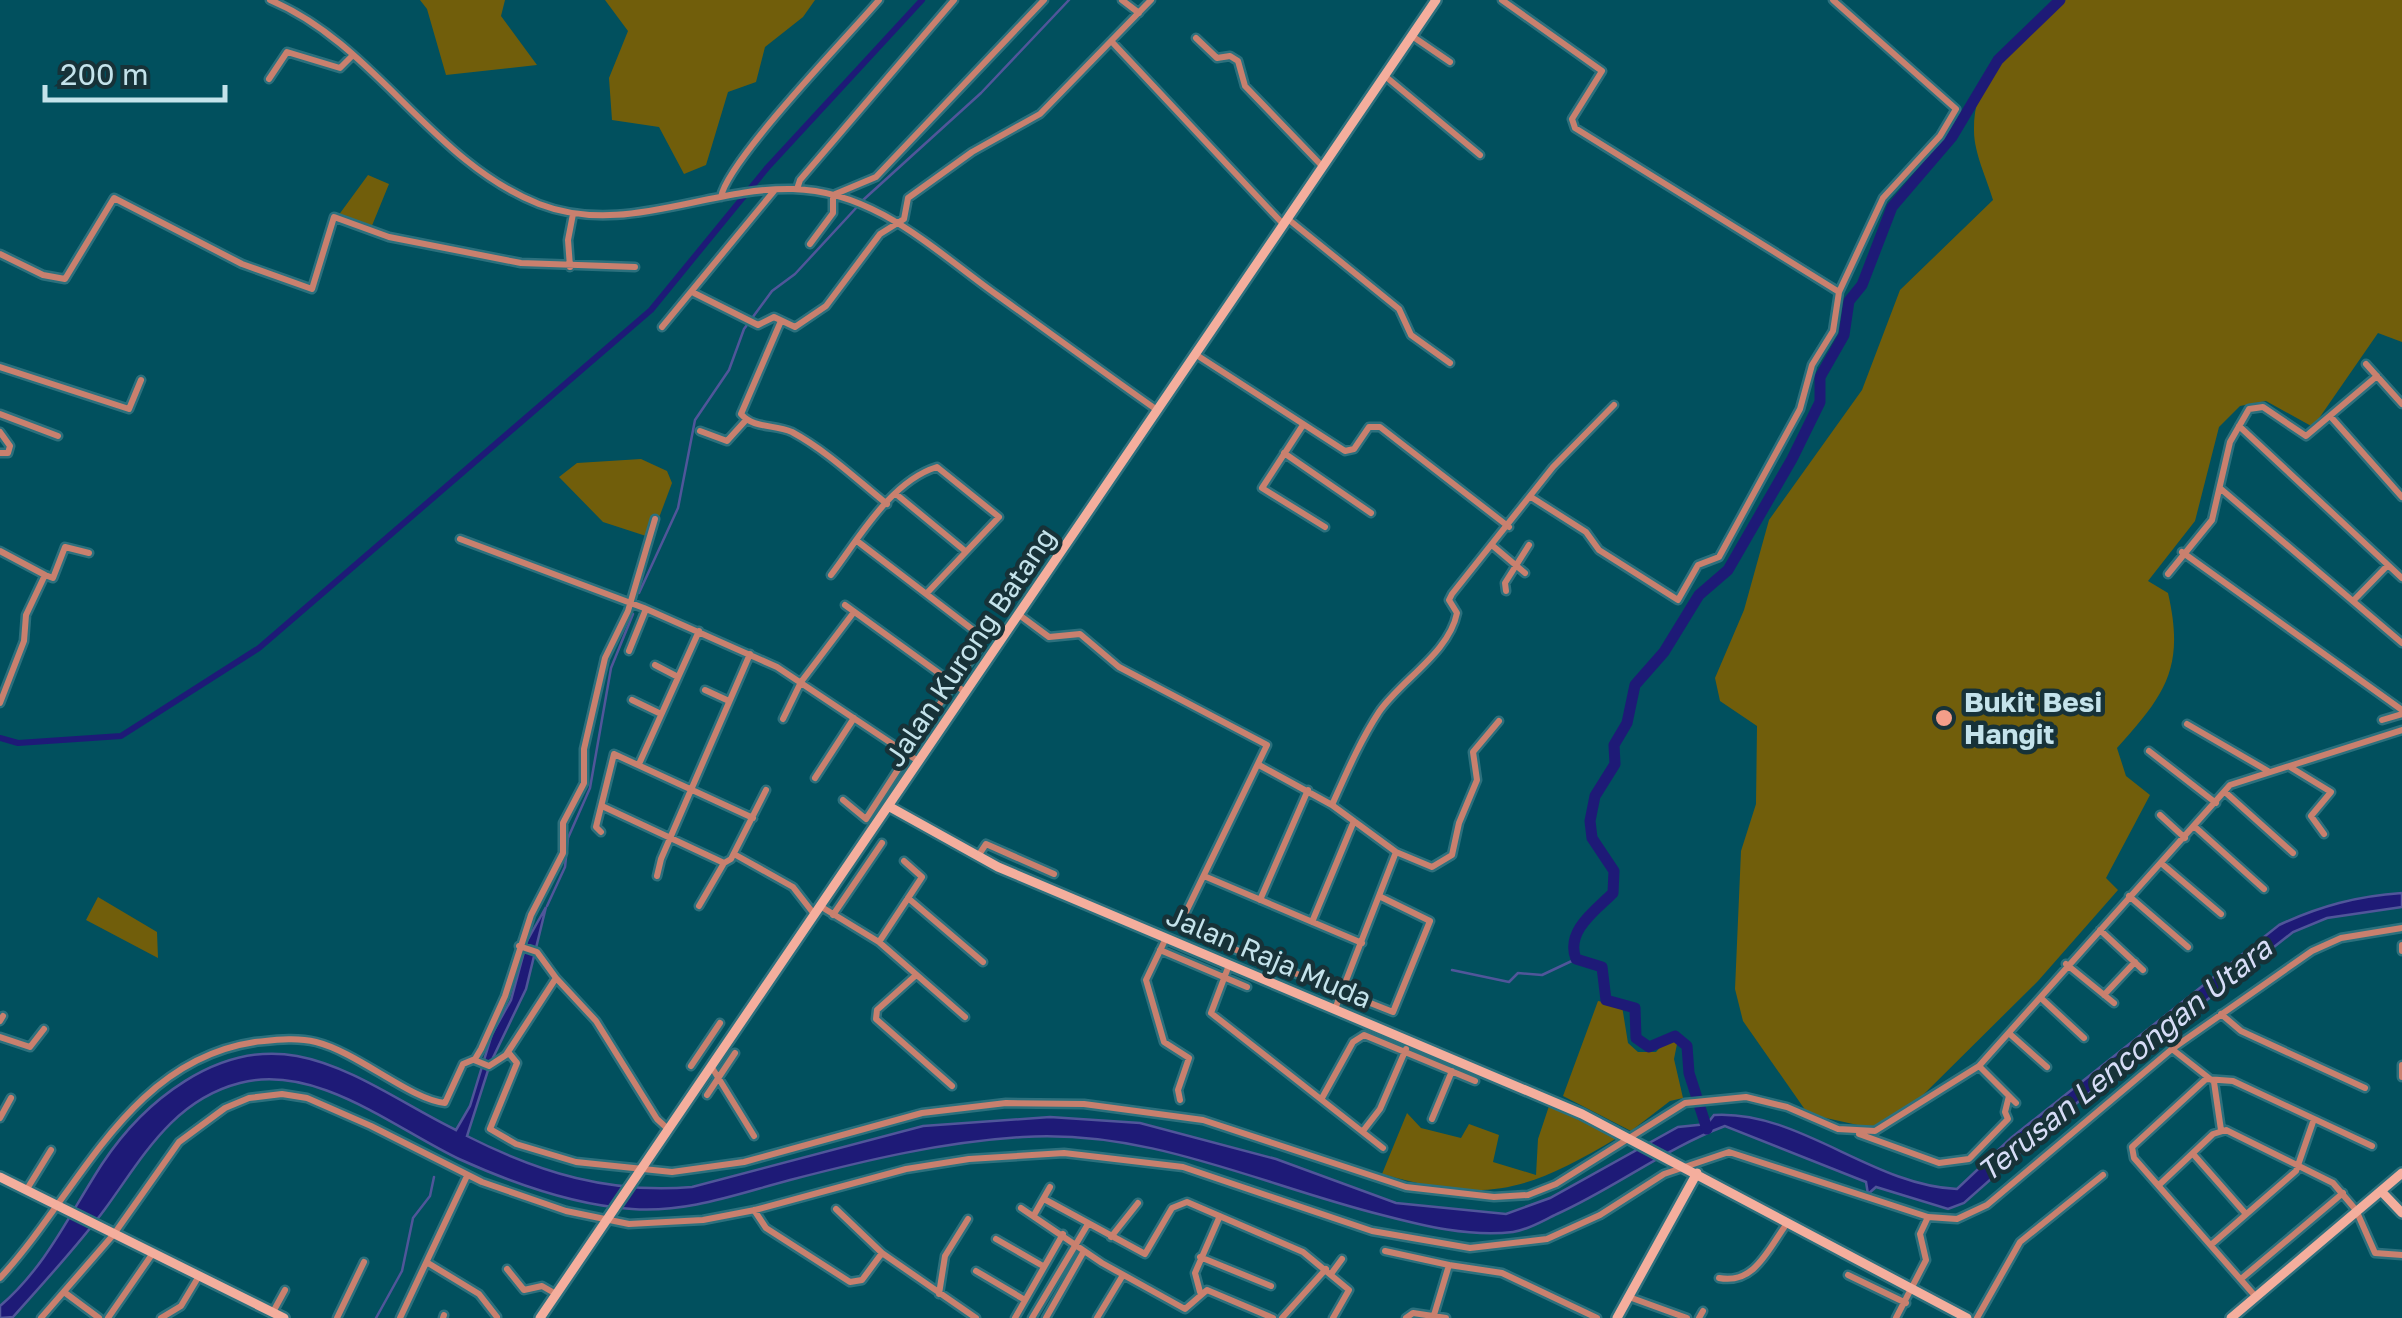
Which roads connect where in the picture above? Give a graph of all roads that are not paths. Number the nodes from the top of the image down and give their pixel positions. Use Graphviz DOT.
graph roads {
  1 [pos="270,0"];
  2 [pos="880,0"];
  3 [pos="954,0"];
  4 [pos="1044,0"];
  5 [pos="1122,0"];
  6 [pos="1151,0"];
  7 [pos="1436,0"];
  8 [pos="1502,0"];
  9 [pos="1834,0"];
  10 [pos="1140,13"];
  11 [pos="1412,36"];
  12 [pos="1196,38"];
  13 [pos="1113,43"];
  14 [pos="352,57"];
  15 [pos="1450,62"];
  16 [pos="1385,76"];
  17 [pos="269,79"];
  18 [pos="1480,155"];
  19 [pos="1323,167"];
  20 [pos="798,189"];
  21 [pos="773,191"];
  22 [pos="833,194"];
  23 [pos="721,197"];
  24 [pos="573,214"];
  25 [pos="1285,221"];
  26 [pos="900,223"];
  27 [pos="810,244"];
  28 [pos="0,254"];
  29 [pos="635,266"];
  30 [pos="570,267"];
  31 [pos="1839,292"];
  32 [pos="694,293"];
  33 [pos="781,321"];
  34 [pos="662,327"];
  35 [pos="1194,354"];
  36 [pos="1450,363"];
  37 [pos="2366,364"];
  38 [pos="0,367"];
  39 [pos="2377,376"];
  40 [pos="142,380"];
  41 [pos="2402,404"];
  42 [pos="1614,405"];
  43 [pos="1157,410"];
  44 [pos="0,414"];
  45 [pos="2331,416"];
  46 [pos="746,420"];
  47 [pos="1302,426"];
  48 [pos="2239,426"];
  49 [pos="700,431"];
  50 [pos="0,432"];
  51 [pos="58,436"];
  52 [pos="0,453"];
  53 [pos="1284,453"];
  54 [pos="2221,489"];
  55 [pos="896,494"];
  56 [pos="1532,497"];
  57 [pos="2402,497"];
  58 [pos="887,504"];
  59 [pos="1371,513"];
  60 [pos="655,519"];
  61 [pos="1325,526"];
  62 [pos="1508,527"];
  63 [pos="460,540"];
  64 [pos="857,541"];
  65 [pos="1529,545"];
  66 [pos="1493,546"];
  67 [pos="964,550"];
  68 [pos="0,551"];
  69 [pos="2182,552"];
  70 [pos="89,553"];
  71 [pos="1516,564"];
  72 [pos="2388,565"];
  73 [pos="1525,573"];
  74 [pos="2168,574"];
  75 [pos="45,575"];
  76 [pos="832,575"];
  77 [pos="2402,578"];
  78 [pos="1506,591"];
  79 [pos="927,593"];
  80 [pos="2354,600"];
  81 [pos="630,603"];
  82 [pos="844,605"];
  83 [pos="646,609"];
  84 [pos="854,612"];
  85 [pos="1018,614"];
  86 [pos="699,632"];
  87 [pos="2402,643"];
  88 [pos="629,651"];
  89 [pos="750,654"];
  90 [pos="655,665"];
  91 [pos="678,677"];
  92 [pos="802,682"];
  93 [pos="954,684"];
  94 [pos="705,690"];
  95 [pos="965,692"];
  96 [pos="632,700"];
  97 [pos="729,702"];
  98 [pos="0,703"];
  99 [pos="938,705"];
  100 [pos="2402,712"];
  101 [pos="661,714"];
  102 [pos="854,718"];
  103 [pos="783,719"];
  104 [pos="2382,720"];
  105 [pos="1498,721"];
  106 [pos="2187,724"];
  107 [pos="2402,730"];
  108 [pos="2149,751"];
  109 [pos="908,754"];
  110 [pos="918,760"];
  111 [pos="640,764"];
  112 [pos="1259,765"];
  113 [pos="2289,766"];
  114 [pos="2268,772"];
  115 [pos="815,778"];
  116 [pos="692,788"];
  117 [pos="766,790"];
  118 [pos="1308,790"];
  119 [pos="2226,792"];
  120 [pos="843,800"];
  121 [pos="2216,803"];
  122 [pos="1332,805"];
  123 [pos="602,806"];
  124 [pos="890,806"];
  125 [pos="2160,815"];
  126 [pos="753,818"];
  127 [pos="1354,822"];
  128 [pos="2195,827"];
  129 [pos="601,832"];
  130 [pos="2324,834"];
  131 [pos="670,838"];
  132 [pos="2185,838"];
  133 [pos="882,844"];
  134 [pos="1396,852"];
  135 [pos="2293,852"];
  136 [pos="734,854"];
  137 [pos="977,858"];
  138 [pos="904,861"];
  139 [pos="724,863"];
  140 [pos="2161,863"];
  141 [pos="1054,874"];
  142 [pos="657,876"];
  143 [pos="1204,876"];
  144 [pos="2264,889"];
  145 [pos="2129,896"];
  146 [pos="1382,897"];
  147 [pos="908,898"];
  148 [pos="1260,900"];
  149 [pos="699,906"];
  150 [pos="817,910"];
  151 [pos="833,914"];
  152 [pos="2221,914"];
  153 [pos="1312,922"];
  154 [pos="2402,928"];
  155 [pos="2100,930"];
  156 [pos="1166,938"];
  157 [pos="879,942"];
  158 [pos="1362,943"];
  159 [pos="521,946"];
  160 [pos="2188,947"];
  161 [pos="1160,950"];
  162 [pos="983,962"];
  163 [pos="2135,962"];
  164 [pos="2066,964"];
  165 [pos="1230,965"];
  166 [pos="2143,970"];
  167 [pos="914,976"];
  168 [pos="1224,977"];
  169 [pos="556,978"];
  170 [pos="1247,987"];
  171 [pos="1342,993"];
  172 [pos="2104,995"];
  173 [pos="2042,998"];
  174 [pos="2114,1003"];
  175 [pos="1335,1009"];
  176 [pos="2221,1014"];
  177 [pos="964,1016"];
  178 [pos="720,1023"];
  179 [pos="44,1029"];
  180 [pos="2011,1034"];
  181 [pos="711,1035"];
  182 [pos="0,1037"];
  183 [pos="2084,1038"];
  184 [pos="1410,1040"];
  185 [pos="726,1044"];
  186 [pos="2172,1049"];
  187 [pos="1405,1051"];
  188 [pos="508,1052"];
  189 [pos="735,1054"];
  190 [pos="481,1063"];
  191 [pos="2402,1065"];
  192 [pos="691,1066"];
  193 [pos="711,1066"];
  194 [pos="1979,1066"];
  195 [pos="2047,1067"];
  196 [pos="1452,1072"];
  197 [pos="2402,1077"];
  198 [pos="718,1078"];
  199 [pos="2210,1078"];
  200 [pos="1475,1081"];
  201 [pos="952,1086"];
  202 [pos="2365,1088"];
  203 [pos="707,1095"];
  204 [pos="11,1098"];
  205 [pos="1322,1098"];
  206 [pos="1180,1100"];
  207 [pos="0,1118"];
  208 [pos="1432,1119"];
  209 [pos="2314,1120"];
  210 [pos="669,1130"];
  211 [pos="2221,1130"];
  212 [pos="1363,1132"];
  213 [pos="1853,1132"];
  214 [pos="754,1136"];
  215 [pos="1633,1139"];
  216 [pos="2372,1146"];
  217 [pos="1383,1148"];
  218 [pos="51,1150"];
  219 [pos="2194,1155"];
  220 [pos="2298,1164"];
  221 [pos="1692,1170"];
  222 [pos="2402,1173"];
  223 [pos="641,1174"];
  224 [pos="2102,1175"];
  225 [pos="467,1176"];
  226 [pos="0,1177"];
  227 [pos="2159,1184"];
  228 [pos="1050,1186"];
  229 [pos="26,1189"];
  230 [pos="2381,1191"];
  231 [pos="2343,1193"];
  232 [pos="1044,1199"];
  233 [pos="1138,1203"];
  234 [pos="62,1207"];
  235 [pos="1021,1208"];
  236 [pos="836,1209"];
  237 [pos="754,1210"];
  238 [pos="2356,1210"];
  239 [pos="2246,1214"];
  240 [pos="2402,1214"];
  241 [pos="1034,1216"];
  242 [pos="1928,1217"];
  243 [pos="1219,1218"];
  244 [pos="968,1220"];
  245 [pos="1789,1221"];
  246 [pos="608,1222"];
  247 [pos="1088,1224"];
  248 [pos="114,1234"];
  249 [pos="1063,1234"];
  250 [pos="1111,1237"];
  251 [pos="996,1239"];
  252 [pos="2212,1244"];
  253 [pos="1076,1245"];
  254 [pos="1084,1251"];
  255 [pos="1385,1251"];
  256 [pos="152,1253"];
  257 [pos="882,1253"];
  258 [pos="2402,1255"];
  259 [pos="1200,1257"];
  260 [pos="1342,1259"];
  261 [pos="364,1262"];
  262 [pos="428,1263"];
  263 [pos="1448,1265"];
  264 [pos="1043,1266"];
  265 [pos="1875,1267"];
  266 [pos="507,1269"];
  267 [pos="976,1271"];
  268 [pos="1328,1272"];
  269 [pos="1122,1275"];
  270 [pos="1848,1275"];
  271 [pos="199,1276"];
  272 [pos="0,1278"];
  273 [pos="1719,1278"];
  274 [pos="2241,1280"];
  275 [pos="1866,1283"];
  276 [pos="1271,1286"];
  277 [pos="1913,1288"];
  278 [pos="284,1290"];
  279 [pos="64,1292"];
  280 [pos="556,1294"];
  281 [pos="938,1294"];
  282 [pos="1198,1294"];
  283 [pos="1630,1297"];
  284 [pos="2256,1297"];
  285 [pos="1025,1300"];
  286 [pos="1906,1303"];
  287 [pos="958,1307"];
  288 [pos="272,1312"];
  289 [pos="1434,1315"];
  290 [pos="1408,1316"];
  291 [pos="42,1318"];
  292 [pos="99,1318"];
  293 [pos="108,1318"];
  294 [pos="161,1318"];
  295 [pos="284,1318"];
  296 [pos="337,1318"];
  297 [pos="400,1318"];
  298 [pos="496,1318"];
  299 [pos="540,1318"];
  300 [pos="950,1318"];
  301 [pos="976,1318"];
  302 [pos="1016,1318"];
  303 [pos="1032,1318"];
  304 [pos="1046,1318"];
  305 [pos="1098,1318"];
  306 [pos="1273,1318"];
  307 [pos="1282,1318"];
  308 [pos="1333,1318"];
  309 [pos="1446,1318"];
  310 [pos="1597,1318"];
  311 [pos="1618,1318"];
  312 [pos="1687,1318"];
  313 [pos="1896,1318"];
  314 [pos="1967,1318"];
  315 [pos="1977,1318"];
  316 [pos="2231,1318"];
  1 -- 14 [label="street"];
  2 -- 23 [label="street"];
  3 -- 20 [label="street"];
  4 -- 22 [label="street"];
  5 -- 10 [label="street"];
  6 -- 10 [label="street"];
  7 -- 11 [label="street, Jalan Kurong Batang"];
  8 -- 31 [label="street"];
  9 -- 31 [label="street"];
  10 -- 13 [label="street"];
  11 -- 15 [label="street"];
  11 -- 16 [label="street, Jalan Kurong Batang"];
  12 -- 19 [label="street"];
  13 -- 25 [label="street"];
  13 -- 26 [label="street"];
  14 -- 17 [label="street"];
  14 -- 24 [label="street"];
  16 -- 18 [label="street"];
  16 -- 19 [label="street, Jalan Kurong Batang"];
  19 -- 25 [label="street, Jalan Kurong Batang"];
  20 -- 21 [label="street"];
  20 -- 22 [label="street"];
  21 -- 23 [label="street"];
  21 -- 32 [label="street"];
  22 -- 26 [label="street"];
  22 -- 27 [label="street"];
  23 -- 24 [label="street"];
  24 -- 30 [label="street"];
  25 -- 35 [label="street, Jalan Kurong Batang"];
  25 -- 36 [label="street"];
  26 -- 33 [label="street"];
  26 -- 43 [label="street"];
  28 -- 30 [label="street"];
  29 -- 30 [label="street"];
  31 -- 56 [label="street"];
  32 -- 33 [label="street"];
  32 -- 34 [label="street"];
  33 -- 46 [label="street"];
  35 -- 43 [label="street, Jalan Kurong Batang"];
  35 -- 47 [label="street"];
  37 -- 39 [label="street"];
  38 -- 40 [label="street"];
  39 -- 41 [label="street"];
  39 -- 45 [label="street"];
  42 -- 56 [label="street"];
  43 -- 85 [label="street, Jalan Kurong Batang"];
  44 -- 51 [label="street"];
  45 -- 48 [label="street"];
  45 -- 57 [label="street"];
  46 -- 49 [label="street"];
  46 -- 58 [label="street"];
  47 -- 53 [label="street"];
  47 -- 62 [label="street"];
  48 -- 54 [label="street"];
  48 -- 72 [label="street"];
  50 -- 52 [label="street"];
  53 -- 59 [label="street"];
  53 -- 61 [label="street"];
  54 -- 69 [label="street"];
  54 -- 80 [label="street"];
  55 -- 58 [label="street"];
  55 -- 67 [label="street"];
  55 -- 67 [label="street"];
  56 -- 62 [label="street"];
  58 -- 64 [label="street"];
  60 -- 81 [label="street"];
  62 -- 66 [label="street"];
  63 -- 81 [label="street"];
  64 -- 76 [label="street"];
  64 -- 79 [label="street"];
  65 -- 71 [label="street"];
  66 -- 71 [label="street"];
  66 -- 122 [label="street"];
  67 -- 79 [label="street"];
  68 -- 75 [label="street"];
  69 -- 74 [label="street"];
  69 -- 100 [label="street"];
  70 -- 75 [label="street"];
  71 -- 73 [label="street"];
  71 -- 78 [label="street"];
  72 -- 77 [label="street"];
  72 -- 80 [label="street"];
  75 -- 98 [label="street"];
  79 -- 93 [label="street"];
  80 -- 87 [label="street"];
  81 -- 83 [label="street"];
  81 -- 159 [label="street"];
  82 -- 84 [label="street"];
  83 -- 86 [label="street"];
  83 -- 88 [label="street"];
  84 -- 92 [label="street"];
  84 -- 93 [label="street"];
  85 -- 95 [label="street, Jalan Kurong Batang"];
  85 -- 112 [label="street"];
  86 -- 89 [label="street"];
  86 -- 91 [label="street"];
  89 -- 92 [label="street"];
  89 -- 97 [label="street"];
  90 -- 91 [label="street"];
  91 -- 101 [label="street"];
  92 -- 102 [label="street"];
  92 -- 103 [label="street"];
  93 -- 95 [label="street"];
  93 -- 99 [label="street"];
  94 -- 97 [label="street"];
  95 -- 110 [label="street, Jalan Kurong Batang"];
  96 -- 101 [label="street"];
  97 -- 116 [label="street"];
  100 -- 104 [label="street"];
  101 -- 111 [label="street"];
  102 -- 109 [label="street"];
  102 -- 115 [label="street"];
  105 -- 134 [label="street"];
  106 -- 114 [label="street"];
  107 -- 113 [label="street"];
  108 -- 121 [label="street"];
  109 -- 110 [label="street"];
  109 -- 120 [label="street"];
  110 -- 124 [label="street, Jalan Kurong Batang"];
  111 -- 116 [label="street"];
  111 -- 123 [label="street"];
  112 -- 118 [label="street"];
  112 -- 143 [label="street"];
  113 -- 114 [label="street"];
  113 -- 130 [label="street"];
  114 -- 119 [label="street"];
  116 -- 126 [label="street"];
  116 -- 131 [label="street"];
  117 -- 126 [label="street"];
  118 -- 122 [label="street"];
  118 -- 148 [label="street"];
  119 -- 121 [label="street"];
  119 -- 135 [label="street"];
  121 -- 128 [label="street"];
  122 -- 127 [label="street"];
  123 -- 129 [label="street"];
  123 -- 131 [label="street"];
  124 -- 137 [label="street, Jalan Raja Muda"];
  124 -- 150 [label="street, Jalan Kurong Batang"];
  125 -- 132 [label="street"];
  126 -- 136 [label="street"];
  127 -- 134 [label="street"];
  127 -- 153 [label="street"];
  128 -- 132 [label="street"];
  128 -- 144 [label="street"];
  131 -- 139 [label="street"];
  131 -- 142 [label="street"];
  132 -- 140 [label="street"];
  133 -- 151 [label="street"];
  134 -- 146 [label="street"];
  136 -- 139 [label="street"];
  136 -- 150 [label="street"];
  137 -- 141 [label="street"];
  137 -- 156 [label="street, Jalan Raja Muda"];
  138 -- 147 [label="street"];
  139 -- 149 [label="street"];
  140 -- 145 [label="street"];
  140 -- 152 [label="street"];
  143 -- 148 [label="street"];
  143 -- 171 [label="street"];
  145 -- 155 [label="street"];
  145 -- 160 [label="street"];
  146 -- 158 [label="street"];
  146 -- 171 [label="street"];
  147 -- 157 [label="street"];
  147 -- 162 [label="street"];
  148 -- 153 [label="street"];
  150 -- 151 [label="street"];
  150 -- 185 [label="street, Jalan Kurong Batang"];
  151 -- 157 [label="street"];
  153 -- 158 [label="street"];
  154 -- 176 [label="street"];
  155 -- 163 [label="street"];
  155 -- 164 [label="street"];
  156 -- 161 [label="street"];
  156 -- 165 [label="street, Jalan Raja Muda"];
  157 -- 167 [label="street"];
  158 -- 171 [label="street"];
  159 -- 169 [label="street"];
  159 -- 190 [label="street"];
  161 -- 168 [label="street"];
  161 -- 206 [label="street"];
  163 -- 166 [label="street"];
  163 -- 172 [label="street"];
  164 -- 172 [label="street"];
  164 -- 173 [label="street"];
  165 -- 168 [label="street"];
  165 -- 175 [label="street, Jalan Raja Muda"];
  167 -- 177 [label="street"];
  167 -- 201 [label="street"];
  168 -- 170 [label="street"];
  168 -- 205 [label="street"];
  169 -- 188 [label="street"];
  169 -- 210 [label="street"];
  171 -- 175 [label="street"];
  172 -- 174 [label="street"];
  173 -- 180 [label="street"];
  173 -- 183 [label="street"];
  175 -- 184 [label="street, Jalan Raja Muda"];
  176 -- 186 [label="street"];
  176 -- 202 [label="street"];
  178 -- 181 [label="street"];
  179 -- 182 [label="street"];
  180 -- 194 [label="street"];
  180 -- 195 [label="street"];
  181 -- 185 [label="street"];
  181 -- 192 [label="street"];
  184 -- 187 [label="street"];
  184 -- 215 [label="street, Jalan Raja Muda"];
  185 -- 193 [label="street, Jalan Kurong Batang"];
  186 -- 199 [label="street"];
  186 -- 242 [label="street"];
  187 -- 196 [label="street"];
  187 -- 205 [label="street"];
  187 -- 212 [label="street"];
  188 -- 190 [label="street"];
  188 -- 223 [label="street"];
  189 -- 198 [label="street"];
  190 -- 234 [label="street"];
  191 -- 197 [label="street"];
  193 -- 198 [label="street"];
  193 -- 210 [label="street, Jalan Kurong Batang"];
  194 -- 213 [label="street"];
  194 -- 213 [label="street"];
  196 -- 200 [label="street"];
  196 -- 208 [label="street"];
  198 -- 203 [label="street"];
  198 -- 214 [label="street"];
  199 -- 209 [label="street"];
  199 -- 211 [label="street"];
  199 -- 227 [label="street"];
  204 -- 207 [label="street"];
  205 -- 212 [label="street"];
  209 -- 216 [label="street"];
  209 -- 220 [label="street"];
  210 -- 223 [label="street, Jalan Kurong Batang"];
  211 -- 219 [label="street"];
  211 -- 220 [label="street"];
  212 -- 217 [label="street"];
  213 -- 215 [label="street"];
  215 -- 221 [label="street, Jalan Raja Muda"];
  215 -- 223 [label="street"];
  218 -- 229 [label="street"];
  219 -- 227 [label="street"];
  219 -- 239 [label="street"];
  220 -- 231 [label="street"];
  220 -- 239 [label="street"];
  221 -- 237 [label="street"];
  221 -- 242 [label="street"];
  221 -- 245 [label="street, Jalan Raja Muda"];
  221 -- 283 [label="street"];
  222 -- 230 [label="street"];
  223 -- 246 [label="street, Jalan Kurong Batang"];
  224 -- 315 [label="street"];
  225 -- 246 [label="street"];
  225 -- 248 [label="street"];
  225 -- 262 [label="street"];
  226 -- 229 [label="street"];
  227 -- 252 [label="street"];
  228 -- 232 [label="street"];
  229 -- 234 [label="street"];
  230 -- 238 [label="street"];
  230 -- 240 [label="street"];
  231 -- 238 [label="street"];
  231 -- 274 [label="street"];
  232 -- 241 [label="street"];
  232 -- 247 [label="street"];
  233 -- 250 [label="street"];
  234 -- 248 [label="street"];
  234 -- 272 [label="street"];
  235 -- 241 [label="street"];
  236 -- 257 [label="street"];
  237 -- 246 [label="street"];
  237 -- 257 [label="street"];
  238 -- 258 [label="street"];
  238 -- 284 [label="street"];
  239 -- 252 [label="street"];
  241 -- 249 [label="street"];
  242 -- 277 [label="street"];
  243 -- 250 [label="street"];
  243 -- 259 [label="street"];
  243 -- 268 [label="street"];
  244 -- 281 [label="street"];
  245 -- 265 [label="street, Jalan Raja Muda"];
  245 -- 273 [label="street"];
  246 -- 280 [label="street, Jalan Kurong Batang"];
  247 -- 250 [label="street"];
  247 -- 253 [label="street"];
  248 -- 256 [label="street"];
  248 -- 279 [label="street"];
  249 -- 253 [label="street"];
  249 -- 264 [label="street"];
  251 -- 264 [label="street"];
  252 -- 274 [label="street"];
  253 -- 254 [label="street"];
  253 -- 303 [label="street"];
  254 -- 269 [label="street"];
  254 -- 304 [label="street"];
  255 -- 263 [label="street"];
  256 -- 271 [label="street"];
  256 -- 293 [label="street"];
  257 -- 281 [label="street"];
  259 -- 276 [label="street"];
  259 -- 282 [label="street"];
  260 -- 268 [label="street"];
  261 -- 296 [label="street"];
  262 -- 297 [label="street"];
  262 -- 298 [label="street"];
  263 -- 289 [label="street"];
  263 -- 310 [label="street"];
  264 -- 285 [label="street"];
  265 -- 275 [label="street"];
  265 -- 277 [label="street, Jalan Raja Muda"];
  266 -- 280 [label="street"];
  267 -- 285 [label="street"];
  268 -- 307 [label="street"];
  268 -- 308 [label="street"];
  269 -- 282 [label="street"];
  269 -- 305 [label="street"];
  270 -- 275 [label="street"];
  271 -- 288 [label="street"];
  271 -- 294 [label="street"];
  274 -- 284 [label="street"];
  275 -- 286 [label="street"];
  277 -- 286 [label="street"];
  277 -- 314 [label="street, Jalan Raja Muda"];
  278 -- 288 [label="street"];
  279 -- 291 [label="street"];
  279 -- 292 [label="street"];
  280 -- 299 [label="street, Jalan Kurong Batang"];
  281 -- 287 [label="street"];
  282 -- 306 [label="street"];
  283 -- 311 [label="street"];
  283 -- 312 [label="street"];
  284 -- 316 [label="street"];
  285 -- 302 [label="street"];
  286 -- 313 [label="street"];
  287 -- 300 [label="street"];
  287 -- 301 [label="street"];
  288 -- 295 [label="street"];
  289 -- 290 [label="street"];
  289 -- 309 [label="street"];
}
